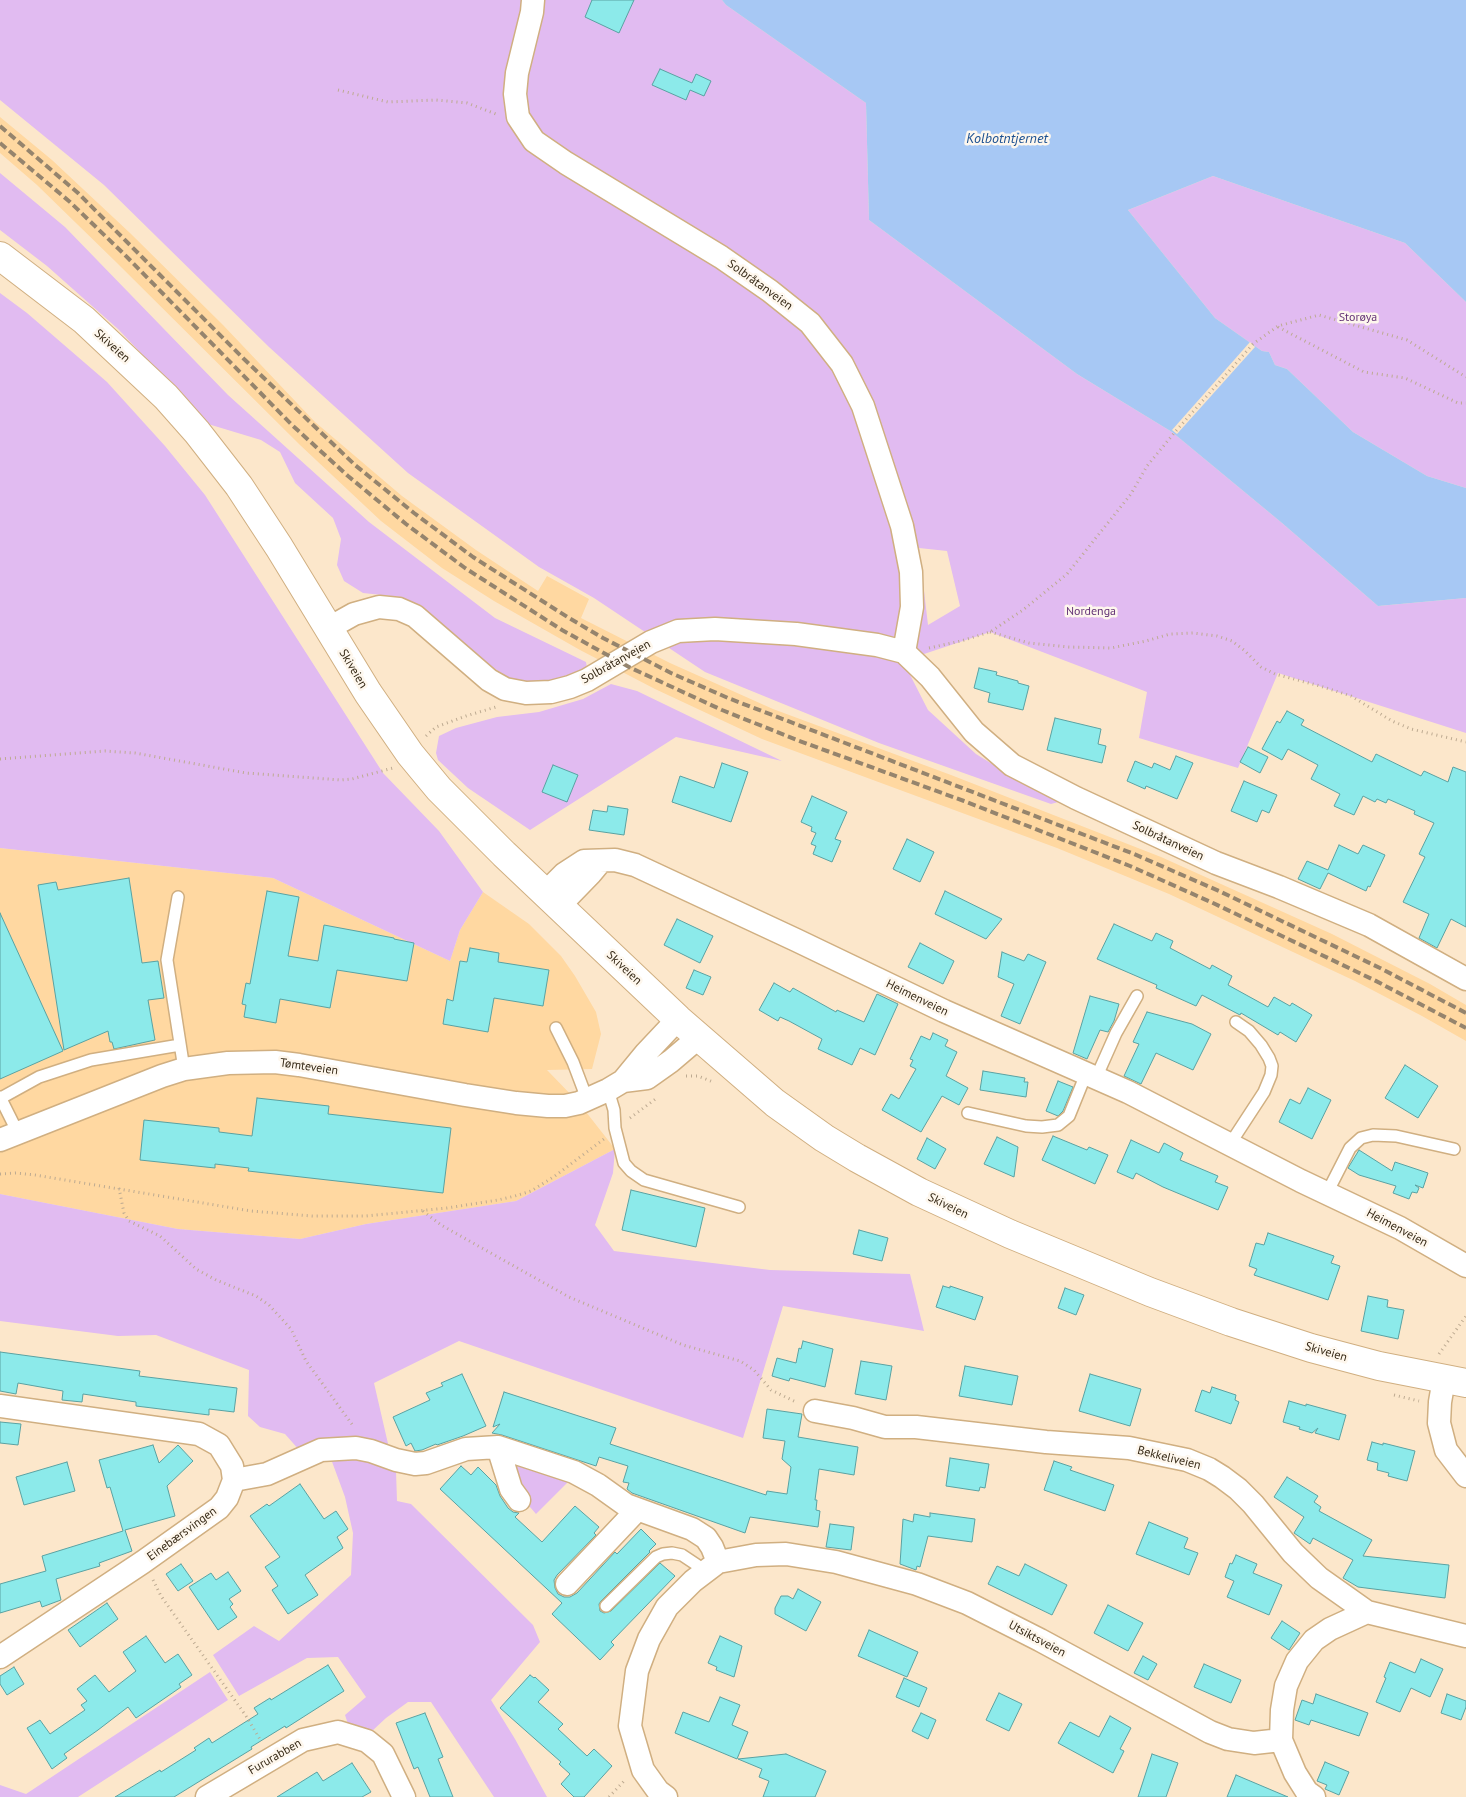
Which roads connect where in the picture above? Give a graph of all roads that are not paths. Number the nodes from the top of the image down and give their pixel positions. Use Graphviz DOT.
graph roads {
  1 [pos="533,0"];
  2 [pos="0,256"];
  3 [pos="329,628"];
  4 [pos="904,652"];
  5 [pos="178,898"];
  6 [pos="551,900"];
  7 [pos="1466,979"];
  8 [pos="1137,996"];
  9 [pos="678,1019"];
  10 [pos="1236,1022"];
  11 [pos="556,1028"];
  12 [pos="698,1038"];
  13 [pos="180,1045"];
  14 [pos="184,1069"];
  15 [pos="1091,1076"];
  16 [pos="616,1086"];
  17 [pos="0,1097"];
  18 [pos="587,1099"];
  19 [pos="968,1114"];
  20 [pos="9,1136"];
  21 [pos="1230,1144"];
  22 [pos="1454,1149"];
  23 [pos="1327,1193"];
  24 [pos="739,1207"];
  25 [pos="1466,1266"];
  26 [pos="1449,1373"];
  27 [pos="0,1406"];
  28 [pos="815,1411"];
  29 [pos="498,1447"];
  30 [pos="1466,1476"];
  31 [pos="234,1480"];
  32 [pos="519,1500"];
  33 [pos="637,1510"];
  34 [pos="710,1568"];
  35 [pos="567,1584"];
  36 [pos="606,1606"];
  37 [pos="1367,1612"];
  38 [pos="1466,1636"];
  39 [pos="0,1657"];
  40 [pos="1281,1740"];
  41 [pos="207,1797"];
  42 [pos="404,1797"];
  43 [pos="666,1797"];
  44 [pos="1314,1797"];
  1 -- 4 [label="street, Solbråtanveien"];
  2 -- 3 [label="main road, Skiveien"];
  3 -- 4 [label="street, Solbråtanveien"];
  3 -- 6 [label="main road, Skiveien"];
  4 -- 7 [label="street, Solbråtanveien"];
  5 -- 13 [label="lane"];
  6 -- 9 [label="main road, Skiveien"];
  6 -- 15 [label="street, Heimenveien"];
  8 -- 15 [label="lane"];
  9 -- 12 [label="main road, Skiveien"];
  9 -- 16 [label="street, Tømteveien"];
  10 -- 21 [label="lane"];
  11 -- 18 [label="lane"];
  12 -- 16 [label="street, Tømteveien"];
  12 -- 26 [label="main road, Skiveien"];
  13 -- 14 [label="lane"];
  13 -- 17 [label="lane"];
  14 -- 18 [label="street, Tømteveien"];
  14 -- 20 [label="street, Tømteveien"];
  15 -- 19 [label="lane"];
  15 -- 21 [label="street, Heimenveien"];
  16 -- 18 [label="street, Tømteveien"];
  16 -- 24 [label="lane"];
  17 -- 20 [label="lane"];
  21 -- 23 [label="street, Heimenveien"];
  22 -- 23 [label="lane"];
  23 -- 25 [label="street, Heimenveien"];
  26 -- 30 [label="street"];
  27 -- 31 [label="street"];
  28 -- 37 [label="street, Bekkeliveien"];
  29 -- 31 [label="street"];
  29 -- 32 [label="street"];
  29 -- 33 [label="street"];
  31 -- 39 [label="street, Einebærsvingen"];
  33 -- 34 [label="street"];
  33 -- 35 [label="street"];
  34 -- 36 [label="lane"];
  34 -- 40 [label="street, Utsiktsveien"];
  34 -- 43 [label="street"];
  37 -- 38 [label="street, Bekkeliveien"];
  37 -- 40 [label="street"];
  40 -- 44 [label="street"];
  41 -- 42 [label="street, Fururabben"];
}
